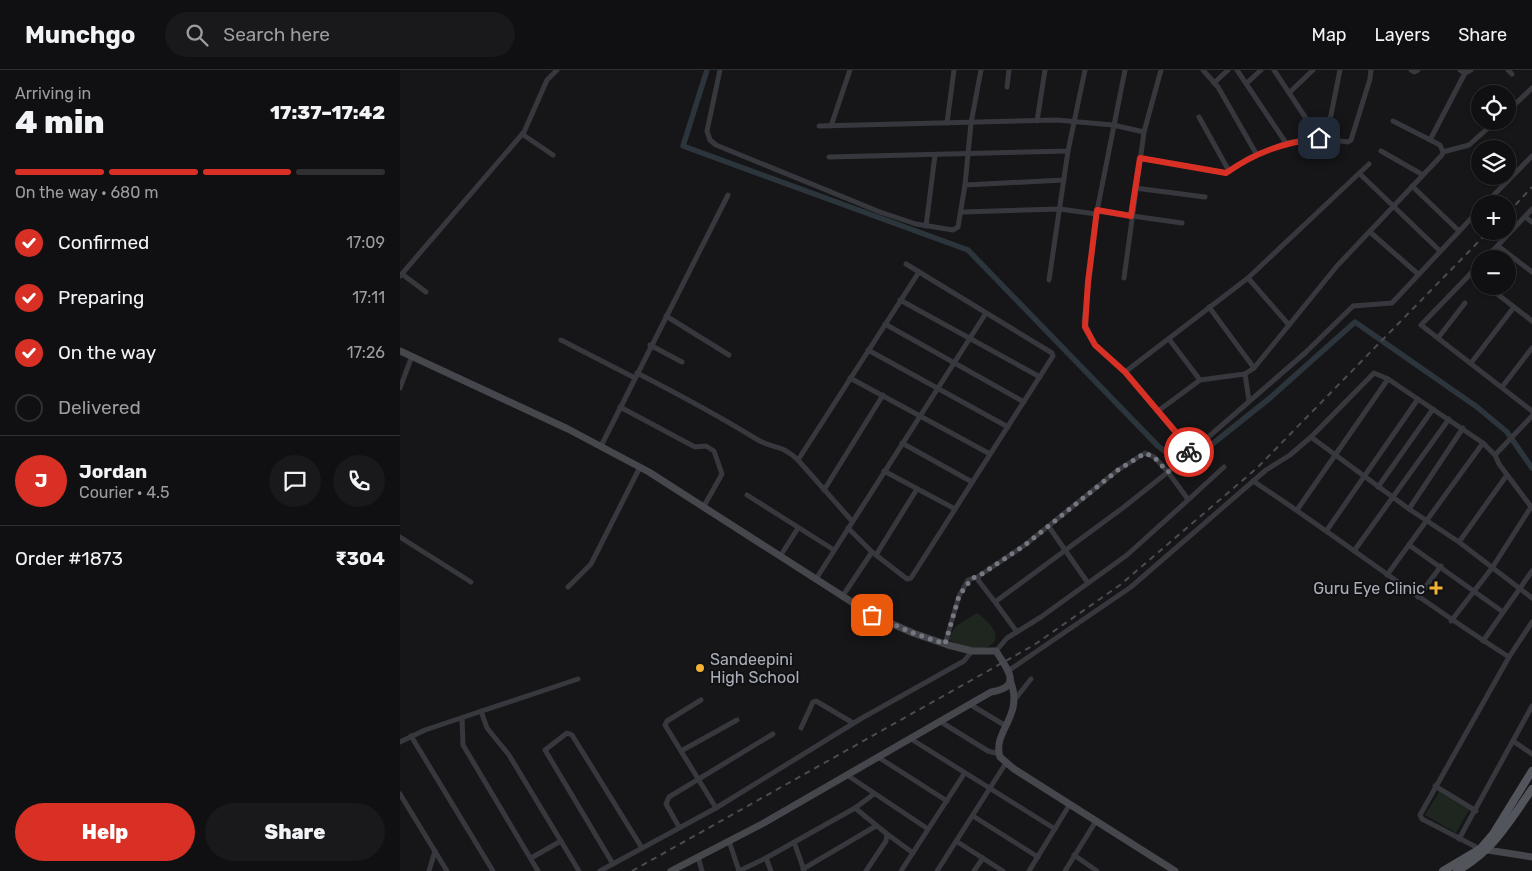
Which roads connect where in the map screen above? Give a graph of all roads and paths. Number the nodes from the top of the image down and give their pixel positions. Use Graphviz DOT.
graph roads {
  1 [pos="557,70"];
  2 [pos="720,70"];
  3 [pos="850,70"];
  4 [pos="954,70"];
  5 [pos="981,70"];
  6 [pos="1010,70"];
  7 [pos="1046,70"];
  8 [pos="1084,70"];
  9 [pos="1125,70"];
  10 [pos="1161,70"];
  11 [pos="1203,70"];
  12 [pos="1228,70"];
  13 [pos="1237,70"];
  14 [pos="1261,70"];
  15 [pos="1274,70"];
  16 [pos="1313,70"];
  17 [pos="1340,70"];
  18 [pos="1371,70"];
  19 [pos="1411,70"];
  20 [pos="1418,70"];
  21 [pos="1465,71"];
  22 [pos="1214,83"];
  23 [pos="1247,83"];
  24 [pos="1007,87"];
  25 [pos="1532,88"];
  26 [pos="1290,93"];
  27 [pos="1516,103"];
  28 [pos="1199,117"];
  29 [pos="1037,121"];
  30 [pos="1393,121"];
  31 [pos="1073,122"];
  32 [pos="947,123"];
  33 [pos="971,123"];
  34 [pos="1113,125"];
  35 [pos="819,126"];
  36 [pos="832,126"];
  37 [pos="1486,130"];
  38 [pos="1144,132"];
  39 [pos="522,134"];
  40 [pos="1321,138"];
  41 [pos="1430,140"];
  42 [pos="1286,143"];
  43 [pos="1068,151"];
  44 [pos="1381,151"];
  45 [pos="968,152"];
  46 [pos="1443,152"];
  47 [pos="935,154"];
  48 [pos="1257,154"];
  49 [pos="553,155"];
  50 [pos="1532,156"];
  51 [pos="829,157"];
  52 [pos="1140,158"];
  53 [pos="1369,164"];
  54 [pos="1229,171"];
  55 [pos="1360,174"];
  56 [pos="1423,175"];
  57 [pos="1064,180"];
  58 [pos="965,185"];
  59 [pos="1412,186"];
  60 [pos="1135,188"];
  61 [pos="728,195"];
  62 [pos="1495,195"];
  63 [pos="1205,197"];
  64 [pos="1393,206"];
  65 [pos="1060,209"];
  66 [pos="1532,209"];
  67 [pos="962,212"];
  68 [pos="1096,212"];
  69 [pos="1131,216"];
  70 [pos="1525,216"];
  71 [pos="1471,219"];
  72 [pos="1532,222"];
  73 [pos="1182,223"];
  74 [pos="926,226"];
  75 [pos="1370,232"];
  76 [pos="1459,232"];
  77 [pos="1498,246"];
  78 [pos="1494,250"];
  79 [pos="1440,251"];
  80 [pos="906,264"];
  81 [pos="919,272"];
  82 [pos="1532,272"];
  83 [pos="1418,274"];
  84 [pos="1470,274"];
  85 [pos="401,275"];
  86 [pos="1124,278"];
  87 [pos="1248,278"];
  88 [pos="1049,280"];
  89 [pos="426,292"];
  90 [pos="1499,295"];
  91 [pos="900,300"];
  92 [pos="1465,303"];
  93 [pos="1514,307"];
  94 [pos="1209,308"];
  95 [pos="986,313"];
  96 [pos="666,316"];
  97 [pos="1532,321"];
  98 [pos="885,324"];
  99 [pos="1289,325"];
  100 [pos="970,338"];
  101 [pos="1169,338"];
  102 [pos="1438,338"];
  103 [pos="561,340"];
  104 [pos="650,345"];
  105 [pos="1532,348"];
  106 [pos="868,350"];
  107 [pos="400,351"];
  108 [pos="729,355"];
  109 [pos="412,356"];
  110 [pos="682,362"];
  111 [pos="954,362"];
  112 [pos="1471,363"];
  113 [pos="1254,368"];
  114 [pos="1125,372"];
  115 [pos="1245,374"];
  116 [pos="636,375"];
  117 [pos="1040,377"];
  118 [pos="850,378"];
  119 [pos="1200,380"];
  120 [pos="1388,380"];
  121 [pos="1502,387"];
  122 [pos="400,388"];
  123 [pos="938,388"];
  124 [pos="883,396"];
  125 [pos="1418,399"];
  126 [pos="1249,401"];
  127 [pos="1024,402"];
  128 [pos="620,407"];
  129 [pos="1433,409"];
  130 [pos="1158,411"];
  131 [pos="1532,411"];
  132 [pos="920,414"];
  133 [pos="1449,419"];
  134 [pos="1531,420"];
  135 [pos="1008,427"];
  136 [pos="1463,428"];
  137 [pos="1311,437"];
  138 [pos="902,443"];
  139 [pos="1483,443"];
  140 [pos="601,446"];
  141 [pos="1191,450"];
  142 [pos="990,454"];
  143 [pos="1336,454"];
  144 [pos="1495,455"];
  145 [pos="798,460"];
  146 [pos="640,467"];
  147 [pos="1224,467"];
  148 [pos="884,471"];
  149 [pos="1168,472"];
  150 [pos="1507,475"];
  151 [pos="1365,477"];
  152 [pos="1253,481"];
  153 [pos="972,482"];
  154 [pos="1378,486"];
  155 [pos="917,488"];
  156 [pos="824,490"];
  157 [pos="747,495"];
  158 [pos="1393,497"];
  159 [pos="1188,500"];
  160 [pos="704,506"];
  161 [pos="1532,507"];
  162 [pos="1409,508"];
  163 [pos="955,509"];
  164 [pos="1297,510"];
  165 [pos="1427,519"];
  166 [pos="852,521"];
  167 [pos="1049,527"];
  168 [pos="798,528"];
  169 [pos="848,528"];
  170 [pos="1327,530"];
  171 [pos="400,537"];
  172 [pos="1459,542"];
  173 [pos="1409,545"];
  174 [pos="834,550"];
  175 [pos="1066,550"];
  176 [pos="1354,551"];
  177 [pos="874,554"];
  178 [pos="780,555"];
  179 [pos="1441,566"];
  180 [pos="1492,568"];
  181 [pos="1532,571"];
  182 [pos="1387,575"];
  183 [pos="977,577"];
  184 [pos="816,579"];
  185 [pos="471,582"];
  186 [pos="1088,583"];
  187 [pos="568,586"];
  188 [pos="1519,590"];
  189 [pos="1475,591"];
  190 [pos="842,597"];
  191 [pos="1418,597"];
  192 [pos="1532,598"];
  193 [pos="994,602"];
  194 [pos="1503,612"];
  195 [pos="1451,621"];
  196 [pos="1532,622"];
  197 [pos="1017,632"];
  198 [pos="1483,641"];
  199 [pos="945,644"];
  200 [pos="972,651"];
  201 [pos="996,651"];
  202 [pos="1509,657"];
  203 [pos="1008,671"];
  204 [pos="578,679"];
  205 [pos="1032,679"];
  206 [pos="1010,680"];
  207 [pos="1016,698"];
  208 [pos="701,700"];
  209 [pos="971,705"];
  210 [pos="1532,706"];
  211 [pos="481,711"];
  212 [pos="462,718"];
  213 [pos="737,720"];
  214 [pos="941,722"];
  215 [pos="852,724"];
  216 [pos="1006,726"];
  217 [pos="801,728"];
  218 [pos="773,734"];
  219 [pos="411,736"];
  220 [pos="911,739"];
  221 [pos="400,742"];
  222 [pos="1513,742"];
  223 [pos="681,751"];
  224 [pos="999,754"];
  225 [pos="1532,754"];
  226 [pos="878,757"];
  227 [pos="1006,763"];
  228 [pos="1532,771"];
  229 [pos="964,774"];
  230 [pos="847,775"];
  231 [pos="698,779"];
  232 [pos="1435,786"];
  233 [pos="1532,789"];
  234 [pos="990,790"];
  235 [pos="400,794"];
  236 [pos="874,794"];
  237 [pos="947,801"];
  238 [pos="1070,804"];
  239 [pos="716,808"];
  240 [pos="854,808"];
  241 [pos="1476,811"];
  242 [pos="973,816"];
  243 [pos="1096,821"];
  244 [pos="876,826"];
  245 [pos="679,827"];
  246 [pos="928,829"];
  247 [pos="1055,830"];
  248 [pos="887,834"];
  249 [pos="1459,839"];
  250 [pos="729,840"];
  251 [pos="561,841"];
  252 [pos="956,841"];
  253 [pos="794,842"];
  254 [pos="642,848"];
  255 [pos="1484,850"];
  256 [pos="435,851"];
  257 [pos="913,852"];
  258 [pos="1074,856"];
  259 [pos="698,857"];
  260 [pos="1038,857"];
  261 [pos="531,858"];
  262 [pos="766,858"];
  263 [pos="983,858"];
  264 [pos="1532,858"];
  265 [pos="613,864"];
  266 [pos="804,870"];
  267 [pos="429,871"];
  268 [pos="447,871"];
  269 [pos="493,871"];
  270 [pos="538,871"];
  271 [pos="578,871"];
  272 [pos="600,871"];
  273 [pos="671,871"];
  274 [pos="702,871"];
  275 [pos="739,871"];
  276 [pos="771,871"];
  277 [pos="866,871"];
  278 [pos="901,871"];
  279 [pos="937,871"];
  280 [pos="974,871"];
  281 [pos="1003,871"];
  282 [pos="1029,871"];
  283 [pos="1064,871"];
  284 [pos="1097,871"];
  285 [pos="1175,871"];
  286 [pos="1443,871"];
  287 [pos="1457,871"];
  1 -- 39 [label="street"];
  2 -- 74 [label="street"];
  3 -- 36 [label="street"];
  4 -- 32 [label="street"];
  5 -- 33 [label="street"];
  6 -- 24 [label="street"];
  7 -- 29 [label="street"];
  8 -- 31 [label="street"];
  9 -- 34 [label="street"];
  10 -- 38 [label="street"];
  11 -- 22 [label="street"];
  12 -- 22 [label="street"];
  13 -- 23 [label="street"];
  14 -- 23 [label="street"];
  15 -- 26 [label="street"];
  16 -- 26 [label="street"];
  17 -- 40 [label="street"];
  18 -- 40 [label="street"];
  19 -- 20 [label="street"];
  21 -- 41 [label="street"];
  22 -- 48 [label="street"];
  23 -- 42 [label="street"];
  25 -- 27 [label="street"];
  26 -- 40 [label="street"];
  28 -- 54 [label="street"];
  29 -- 31 [label="street"];
  29 -- 33 [label="street"];
  30 -- 41 [label="street"];
  31 -- 34 [label="street"];
  31 -- 43 [label="street"];
  32 -- 33 [label="street"];
  32 -- 36 [label="street"];
  33 -- 45 [label="street"];
  34 -- 38 [label="street"];
  34 -- 68 [label="street"];
  35 -- 36 [label="street"];
  37 -- 46 [label="street"];
  38 -- 52 [label="street"];
  39 -- 49 [label="street"];
  39 -- 85 [label="street"];
  40 -- 42 [label="street"];
  41 -- 46 [label="street"];
  42 -- 48 [label="street"];
  43 -- 45 [label="street"];
  43 -- 57 [label="street"];
  44 -- 56 [label="street"];
  45 -- 47 [label="street"];
  45 -- 58 [label="street"];
  46 -- 56 [label="street"];
  47 -- 51 [label="street"];
  47 -- 74 [label="street"];
  48 -- 54 [label="street"];
  50 -- 62 [label="street"];
  52 -- 54 [label="street"];
  52 -- 60 [label="street"];
  53 -- 55 [label="street"];
  55 -- 64 [label="street"];
  55 -- 87 [label="street"];
  56 -- 59 [label="street"];
  57 -- 58 [label="street"];
  57 -- 65 [label="street"];
  58 -- 67 [label="street"];
  59 -- 64 [label="street"];
  59 -- 76 [label="street"];
  60 -- 63 [label="street"];
  60 -- 69 [label="street"];
  61 -- 96 [label="street"];
  64 -- 75 [label="street"];
  64 -- 79 [label="street"];
  65 -- 67 [label="street"];
  65 -- 68 [label="street"];
  65 -- 88 [label="street"];
  66 -- 70 [label="street"];
  67 -- 74 [label="street"];
  68 -- 69 [label="street"];
  68 -- 114 [label="street"];
  69 -- 73 [label="street"];
  69 -- 86 [label="street"];
  70 -- 72 [label="street"];
  70 -- 77 [label="street"];
  71 -- 76 [label="street"];
  75 -- 83 [label="street"];
  75 -- 99 [label="street"];
  76 -- 79 [label="street"];
  77 -- 78 [label="street"];
  77 -- 82 [label="street"];
  79 -- 83 [label="street"];
  80 -- 81 [label="street"];
  81 -- 91 [label="street"];
  81 -- 95 [label="street"];
  83 -- 126 [label="street"];
  84 -- 102 [label="street"];
  85 -- 89 [label="street"];
  87 -- 94 [label="street"];
  87 -- 99 [label="street"];
  90 -- 93 [label="street"];
  91 -- 98 [label="street"];
  91 -- 100 [label="street"];
  92 -- 102 [label="street"];
  93 -- 97 [label="street"];
  93 -- 112 [label="street"];
  94 -- 101 [label="street"];
  94 -- 113 [label="street"];
  95 -- 100 [label="street"];
  95 -- 117 [label="street"];
  96 -- 104 [label="street"];
  96 -- 108 [label="street"];
  98 -- 106 [label="street"];
  98 -- 111 [label="street"];
  99 -- 113 [label="street"];
  100 -- 111 [label="street"];
  100 -- 117 [label="street"];
  101 -- 114 [label="street"];
  101 -- 119 [label="street"];
  102 -- 112 [label="street"];
  103 -- 116 [label="street"];
  104 -- 110 [label="street"];
  104 -- 116 [label="street"];
  105 -- 121 [label="street"];
  106 -- 118 [label="street"];
  106 -- 123 [label="street"];
  107 -- 109 [label="street"];
  109 -- 122 [label="street"];
  109 -- 140 [label="street"];
  111 -- 123 [label="street"];
  111 -- 127 [label="street"];
  112 -- 121 [label="street"];
  113 -- 115 [label="street"];
  114 -- 130 [label="street"];
  115 -- 119 [label="street"];
  115 -- 126 [label="street"];
  116 -- 128 [label="street"];
  116 -- 145 [label="street"];
  117 -- 127 [label="street"];
  118 -- 124 [label="street"];
  118 -- 145 [label="street"];
  119 -- 130 [label="street"];
  120 -- 125 [label="street"];
  120 -- 137 [label="street"];
  120 -- 143 [label="street"];
  121 -- 131 [label="street"];
  123 -- 132 [label="street"];
  123 -- 135 [label="street"];
  124 -- 132 [label="street"];
  124 -- 156 [label="street"];
  125 -- 129 [label="street"];
  125 -- 151 [label="street"];
  126 -- 141 [label="street"];
  127 -- 135 [label="street"];
  128 -- 140 [label="street"];
  128 -- 160 [label="street"];
  129 -- 133 [label="street"];
  129 -- 154 [label="street"];
  130 -- 141 [label="street"];
  132 -- 138 [label="street"];
  132 -- 142 [label="street"];
  133 -- 136 [label="street"];
  133 -- 158 [label="street"];
  134 -- 144 [label="street"];
  135 -- 142 [label="street"];
  136 -- 139 [label="street"];
  136 -- 162 [label="street"];
  137 -- 143 [label="street"];
  137 -- 152 [label="street"];
  138 -- 148 [label="street"];
  138 -- 153 [label="street"];
  139 -- 144 [label="street"];
  139 -- 165 [label="street"];
  140 -- 146 [label="street"];
  141 -- 149 [label="street"];
  142 -- 153 [label="street"];
  143 -- 151 [label="street"];
  143 -- 164 [label="street"];
  144 -- 150 [label="street"];
  145 -- 156 [label="street"];
  146 -- 160 [label="street"];
  146 -- 187 [label="street"];
  147 -- 159 [label="street"];
  148 -- 155 [label="street"];
  148 -- 166 [label="street"];
  149 -- 159 [label="street"];
  149 -- 167 [label="street"];
  149 -- 175 [label="street"];
  150 -- 161 [label="street"];
  150 -- 172 [label="street"];
  151 -- 154 [label="street"];
  151 -- 170 [label="street"];
  152 -- 164 [label="street"];
  152 -- 203 [label="street"];
  153 -- 163 [label="street"];
  154 -- 158 [label="street"];
  155 -- 163 [label="street"];
  155 -- 177 [label="street"];
  156 -- 166 [label="street"];
  157 -- 168 [label="street"];
  158 -- 162 [label="street"];
  158 -- 176 [label="street"];
  159 -- 186 [label="street"];
  160 -- 178 [label="street"];
  161 -- 180 [label="street"];
  162 -- 165 [label="street"];
  163 -- 177 [label="street"];
  164 -- 170 [label="street"];
  165 -- 172 [label="street"];
  165 -- 173 [label="street"];
  166 -- 169 [label="street"];
  167 -- 175 [label="street"];
  167 -- 183 [label="street"];
  168 -- 174 [label="street"];
  168 -- 178 [label="street"];
  169 -- 174 [label="street"];
  169 -- 177 [label="street"];
  170 -- 176 [label="street"];
  171 -- 185 [label="street"];
  172 -- 180 [label="street"];
  173 -- 179 [label="street"];
  173 -- 182 [label="street"];
  174 -- 184 [label="street"];
  175 -- 186 [label="street"];
  175 -- 193 [label="street"];
  176 -- 182 [label="street"];
  177 -- 190 [label="street"];
  178 -- 184 [label="street"];
  179 -- 189 [label="street"];
  179 -- 191 [label="street"];
  180 -- 188 [label="street"];
  180 -- 189 [label="street"];
  181 -- 188 [label="street"];
  182 -- 191 [label="street"];
  183 -- 193 [label="street"];
  183 -- 199 [label="street"];
  184 -- 190 [label="street"];
  186 -- 197 [label="street"];
  188 -- 192 [label="street"];
  188 -- 194 [label="street"];
  189 -- 194 [label="street"];
  189 -- 195 [label="street"];
  190 -- 199 [label="street"];
  191 -- 195 [label="street"];
  193 -- 197 [label="street"];
  194 -- 198 [label="street"];
  195 -- 198 [label="street"];
  196 -- 202 [label="street"];
  197 -- 201 [label="street"];
  198 -- 202 [label="street"];
  199 -- 200 [label="street"];
  200 -- 201 [label="street"];
  200 -- 215 [label="street"];
  201 -- 203 [label="street"];
  202 -- 232 [label="street"];
  203 -- 206 [label="street"];
  204 -- 211 [label="street"];
  205 -- 207 [label="street"];
  206 -- 207 [label="street"];
  206 -- 209 [label="street"];
  207 -- 216 [label="street"];
  208 -- 223 [label="street"];
  209 -- 214 [label="street"];
  209 -- 216 [label="street"];
  210 -- 222 [label="street"];
  211 -- 212 [label="street"];
  211 -- 251 [label="street"];
  212 -- 219 [label="street"];
  212 -- 261 [label="street"];
  213 -- 223 [label="street"];
  214 -- 220 [label="street"];
  214 -- 224 [label="street"];
  215 -- 217 [label="street"];
  215 -- 239 [label="street"];
  216 -- 224 [label="street"];
  218 -- 231 [label="street"];
  219 -- 221 [label="street"];
  219 -- 269 [label="street"];
  220 -- 226 [label="street"];
  220 -- 229 [label="street"];
  222 -- 225 [label="street"];
  222 -- 241 [label="street"];
  223 -- 231 [label="street"];
  224 -- 227 [label="street"];
  226 -- 230 [label="street"];
  226 -- 237 [label="street"];
  227 -- 234 [label="street"];
  227 -- 238 [label="street"];
  228 -- 255 [label="main road"];
  229 -- 234 [label="street"];
  229 -- 237 [label="street"];
  230 -- 236 [label="street"];
  230 -- 250 [label="street"];
  231 -- 239 [label="street"];
  231 -- 245 [label="street"];
  232 -- 241 [label="street"];
  232 -- 249 [label="street"];
  233 -- 255 [label="main road"];
  234 -- 242 [label="street"];
  234 -- 247 [label="street"];
  235 -- 256 [label="street"];
  236 -- 240 [label="street"];
  236 -- 246 [label="street"];
  237 -- 246 [label="street"];
  238 -- 243 [label="street"];
  238 -- 247 [label="street"];
  239 -- 245 [label="street"];
  240 -- 244 [label="street"];
  240 -- 253 [label="street"];
  241 -- 249 [label="street"];
  242 -- 252 [label="street"];
  242 -- 260 [label="street"];
  243 -- 258 [label="street"];
  243 -- 285 [label="street"];
  244 -- 248 [label="street"];
  244 -- 266 [label="street"];
  245 -- 254 [label="street"];
  246 -- 257 [label="street"];
  247 -- 260 [label="street"];
  248 -- 257 [label="street"];
  248 -- 277 [label="street"];
  249 -- 255 [label="street"];
  250 -- 259 [label="street"];
  250 -- 275 [label="street"];
  251 -- 261 [label="street"];
  251 -- 271 [label="street"];
  252 -- 263 [label="street"];
  252 -- 279 [label="street"];
  253 -- 262 [label="street"];
  253 -- 266 [label="street"];
  254 -- 265 [label="street"];
  254 -- 265 [label="street"];
  255 -- 264 [label="street"];
  255 -- 286 [label="main road"];
  255 -- 287 [label="main road"];
  256 -- 267 [label="street"];
  256 -- 268 [label="street"];
  257 -- 278 [label="street"];
  258 -- 283 [label="street"];
  258 -- 284 [label="street"];
  259 -- 273 [label="street"];
  259 -- 274 [label="street"];
  260 -- 282 [label="street"];
  261 -- 270 [label="street"];
  262 -- 275 [label="street"];
  262 -- 276 [label="street"];
  263 -- 280 [label="street"];
  263 -- 281 [label="street"];
  265 -- 272 [label="street"];
}
